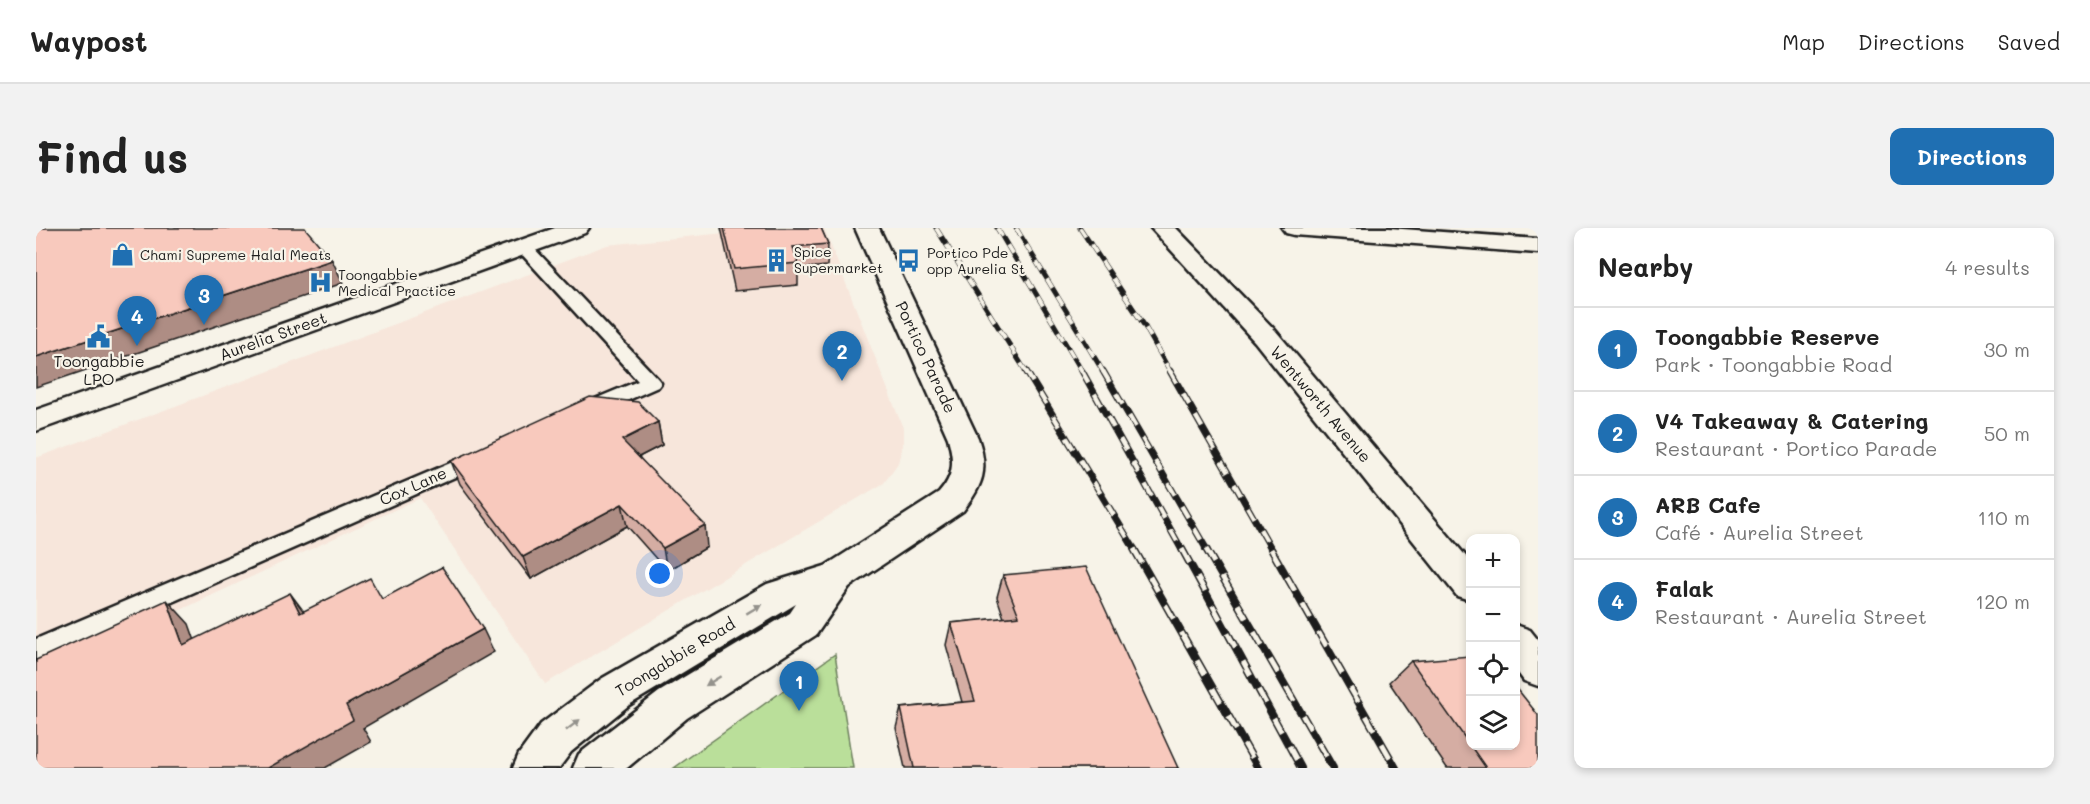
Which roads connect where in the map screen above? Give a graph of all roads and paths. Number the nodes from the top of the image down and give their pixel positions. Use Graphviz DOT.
graph roads {
  1 [pos="577,228"];
  2 [pos="867,228"];
  3 [pos="1163,228"];
  4 [pos="1294,228"];
  5 [pos="1368,231"];
  6 [pos="523,246"];
  7 [pos="1538,246"];
  8 [pos="36,421"];
  9 [pos="563,421"];
  10 [pos="497,450"];
  11 [pos="963,489"];
  12 [pos="836,577"];
  13 [pos="1466,581"];
  14 [pos="1516,642"];
  15 [pos="36,651"];
  16 [pos="1538,669"];
  17 [pos="534,768"];
  18 [pos="594,768"];
  1 -- 6 [label="main road, Aurelia Street"];
  2 -- 11 [label="main road, Portico Parade"];
  3 -- 13 [label="main road, Wentworth Avenue"];
  4 -- 5 [label="main road"];
  5 -- 7 [label="main road"];
  6 -- 8 [label="main road, Aurelia Street"];
  6 -- 9 [label="lane"];
  10 -- 15 [label="lane, Cox Lane"];
  11 -- 12 [label="main road, Toongabbie Road"];
  17 -- 12 [label="main road, Toongabbie Road, one-way"];
  12 -- 18 [label="main road, Toongabbie Road, one-way"];
  14 -- 16 [label="main road"];
}
